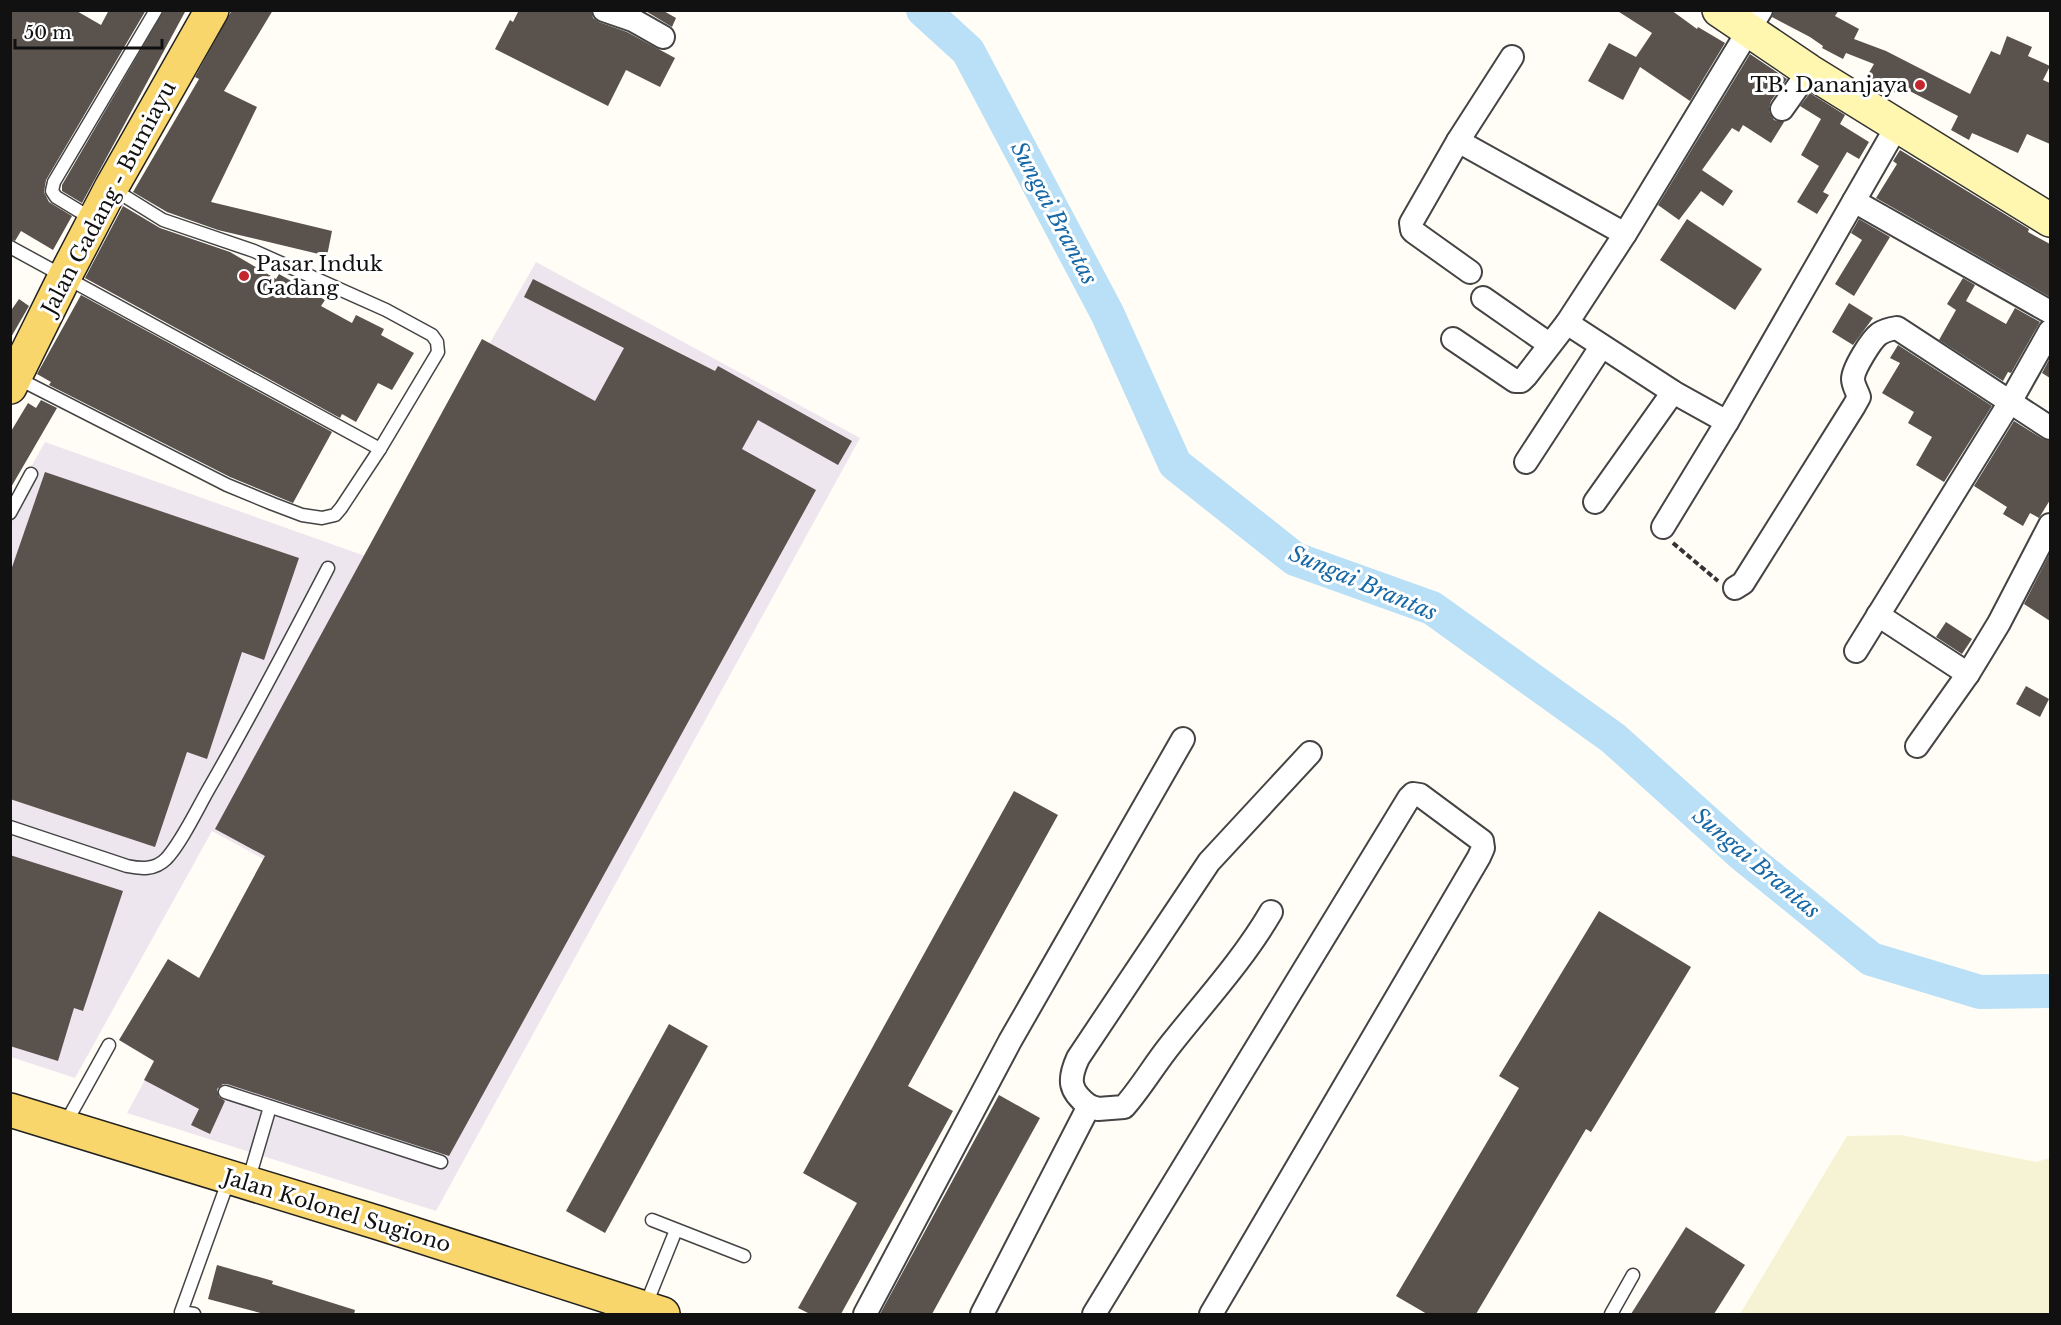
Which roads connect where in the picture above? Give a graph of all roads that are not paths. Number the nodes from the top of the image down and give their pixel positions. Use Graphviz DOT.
graph roads {
  1 [pos="156,10"];
  2 [pos="212,10"];
  3 [pos="604,10"];
  4 [pos="1719,10"];
  5 [pos="1755,20"];
  6 [pos="663,37"];
  7 [pos="1512,57"];
  8 [pos="1809,70"];
  9 [pos="1782,109"];
  10 [pos="1897,126"];
  11 [pos="1458,141"];
  12 [pos="111,188"];
  13 [pos="1854,201"];
  14 [pos="95,220"];
  15 [pos="2050,220"];
  16 [pos="1625,234"];
  17 [pos="10,247"];
  18 [pos="1470,272"];
  19 [pos="65,276"];
  20 [pos="1483,298"];
  21 [pos="2050,312"];
  22 [pos="1567,323"];
  23 [pos="2050,331"];
  24 [pos="1453,339"];
  25 [pos="1549,344"];
  26 [pos="1601,347"];
  27 [pos="13,382"];
  28 [pos="1673,392"];
  29 [pos="2010,402"];
  30 [pos="1727,422"];
  31 [pos="2050,428"];
  32 [pos="380,449"];
  33 [pos="1526,462"];
  34 [pos="32,474"];
  35 [pos="1595,502"];
  36 [pos="10,513"];
  37 [pos="1663,527"];
  38 [pos="2047,540"];
  39 [pos="328,568"];
  40 [pos="1735,588"];
  41 [pos="1878,615"];
  42 [pos="1856,651"];
  43 [pos="1968,674"];
  44 [pos="1183,739"];
  45 [pos="1917,746"];
  46 [pos="1310,753"];
  47 [pos="10,826"];
  48 [pos="1271,912"];
  49 [pos="109,1045"];
  50 [pos="225,1092"];
  51 [pos="1089,1106"];
  52 [pos="270,1107"];
  53 [pos="10,1110"];
  54 [pos="64,1127"];
  55 [pos="441,1162"];
  56 [pos="239,1180"];
  57 [pos="652,1220"];
  58 [pos="676,1230"];
  59 [pos="744,1256"];
  60 [pos="1634,1275"];
  61 [pos="654,1311"];
  62 [pos="181,1313"];
  63 [pos="194,1314"];
  64 [pos="866,1314"];
  65 [pos="982,1314"];
  66 [pos="1094,1314"];
  67 [pos="1211,1314"];
  68 [pos="1611,1314"];
  1 -- 14 [label="lane"];
  2 -- 12 [label="main road, Jalan Gadang - Bumiayu"];
  3 -- 6 [label="street"];
  4 -- 5 [label="main road"];
  5 -- 8 [label="main road"];
  5 -- 16 [label="street"];
  7 -- 11 [label="street"];
  8 -- 9 [label="street"];
  8 -- 10 [label="main road"];
  10 -- 13 [label="street"];
  10 -- 15 [label="main road"];
  11 -- 16 [label="street"];
  11 -- 18 [label="street"];
  12 -- 14 [label="main road, Jalan Gadang - Bumiayu"];
  12 -- 32 [label="lane"];
  13 -- 21 [label="street"];
  13 -- 30 [label="street"];
  14 -- 19 [label="main road, Jalan Gadang - Bumiayu"];
  16 -- 22 [label="street"];
  17 -- 19 [label="lane"];
  19 -- 27 [label="main road, Jalan Gadang - Bumiayu"];
  19 -- 32 [label="lane"];
  20 -- 25 [label="street"];
  22 -- 25 [label="street"];
  22 -- 26 [label="street"];
  23 -- 29 [label="street"];
  24 -- 25 [label="street"];
  26 -- 28 [label="street"];
  26 -- 33 [label="street"];
  27 -- 32 [label="lane"];
  28 -- 30 [label="street"];
  28 -- 35 [label="street"];
  29 -- 31 [label="street"];
  29 -- 40 [label="street"];
  29 -- 41 [label="street"];
  30 -- 37 [label="street"];
  34 -- 36 [label="lane"];
  38 -- 43 [label="street"];
  39 -- 47 [label="lane"];
  41 -- 42 [label="street"];
  41 -- 43 [label="street"];
  43 -- 45 [label="street"];
  44 -- 64 [label="street"];
  46 -- 51 [label="street"];
  48 -- 51 [label="street"];
  49 -- 54 [label="lane"];
  50 -- 52 [label="lane"];
  51 -- 65 [label="street"];
  52 -- 55 [label="lane"];
  52 -- 56 [label="lane"];
  53 -- 54 [label="main road, Jalan Kolonel Sugiono"];
  54 -- 56 [label="main road, Jalan Kolonel Sugiono"];
  56 -- 61 [label="main road, Jalan Kolonel Sugiono"];
  56 -- 62 [label="lane"];
  57 -- 58 [label="lane"];
  58 -- 59 [label="lane"];
  58 -- 61 [label="lane"];
  60 -- 68 [label="lane"];
  62 -- 63 [label="lane"];
  66 -- 67 [label="street"];
}
